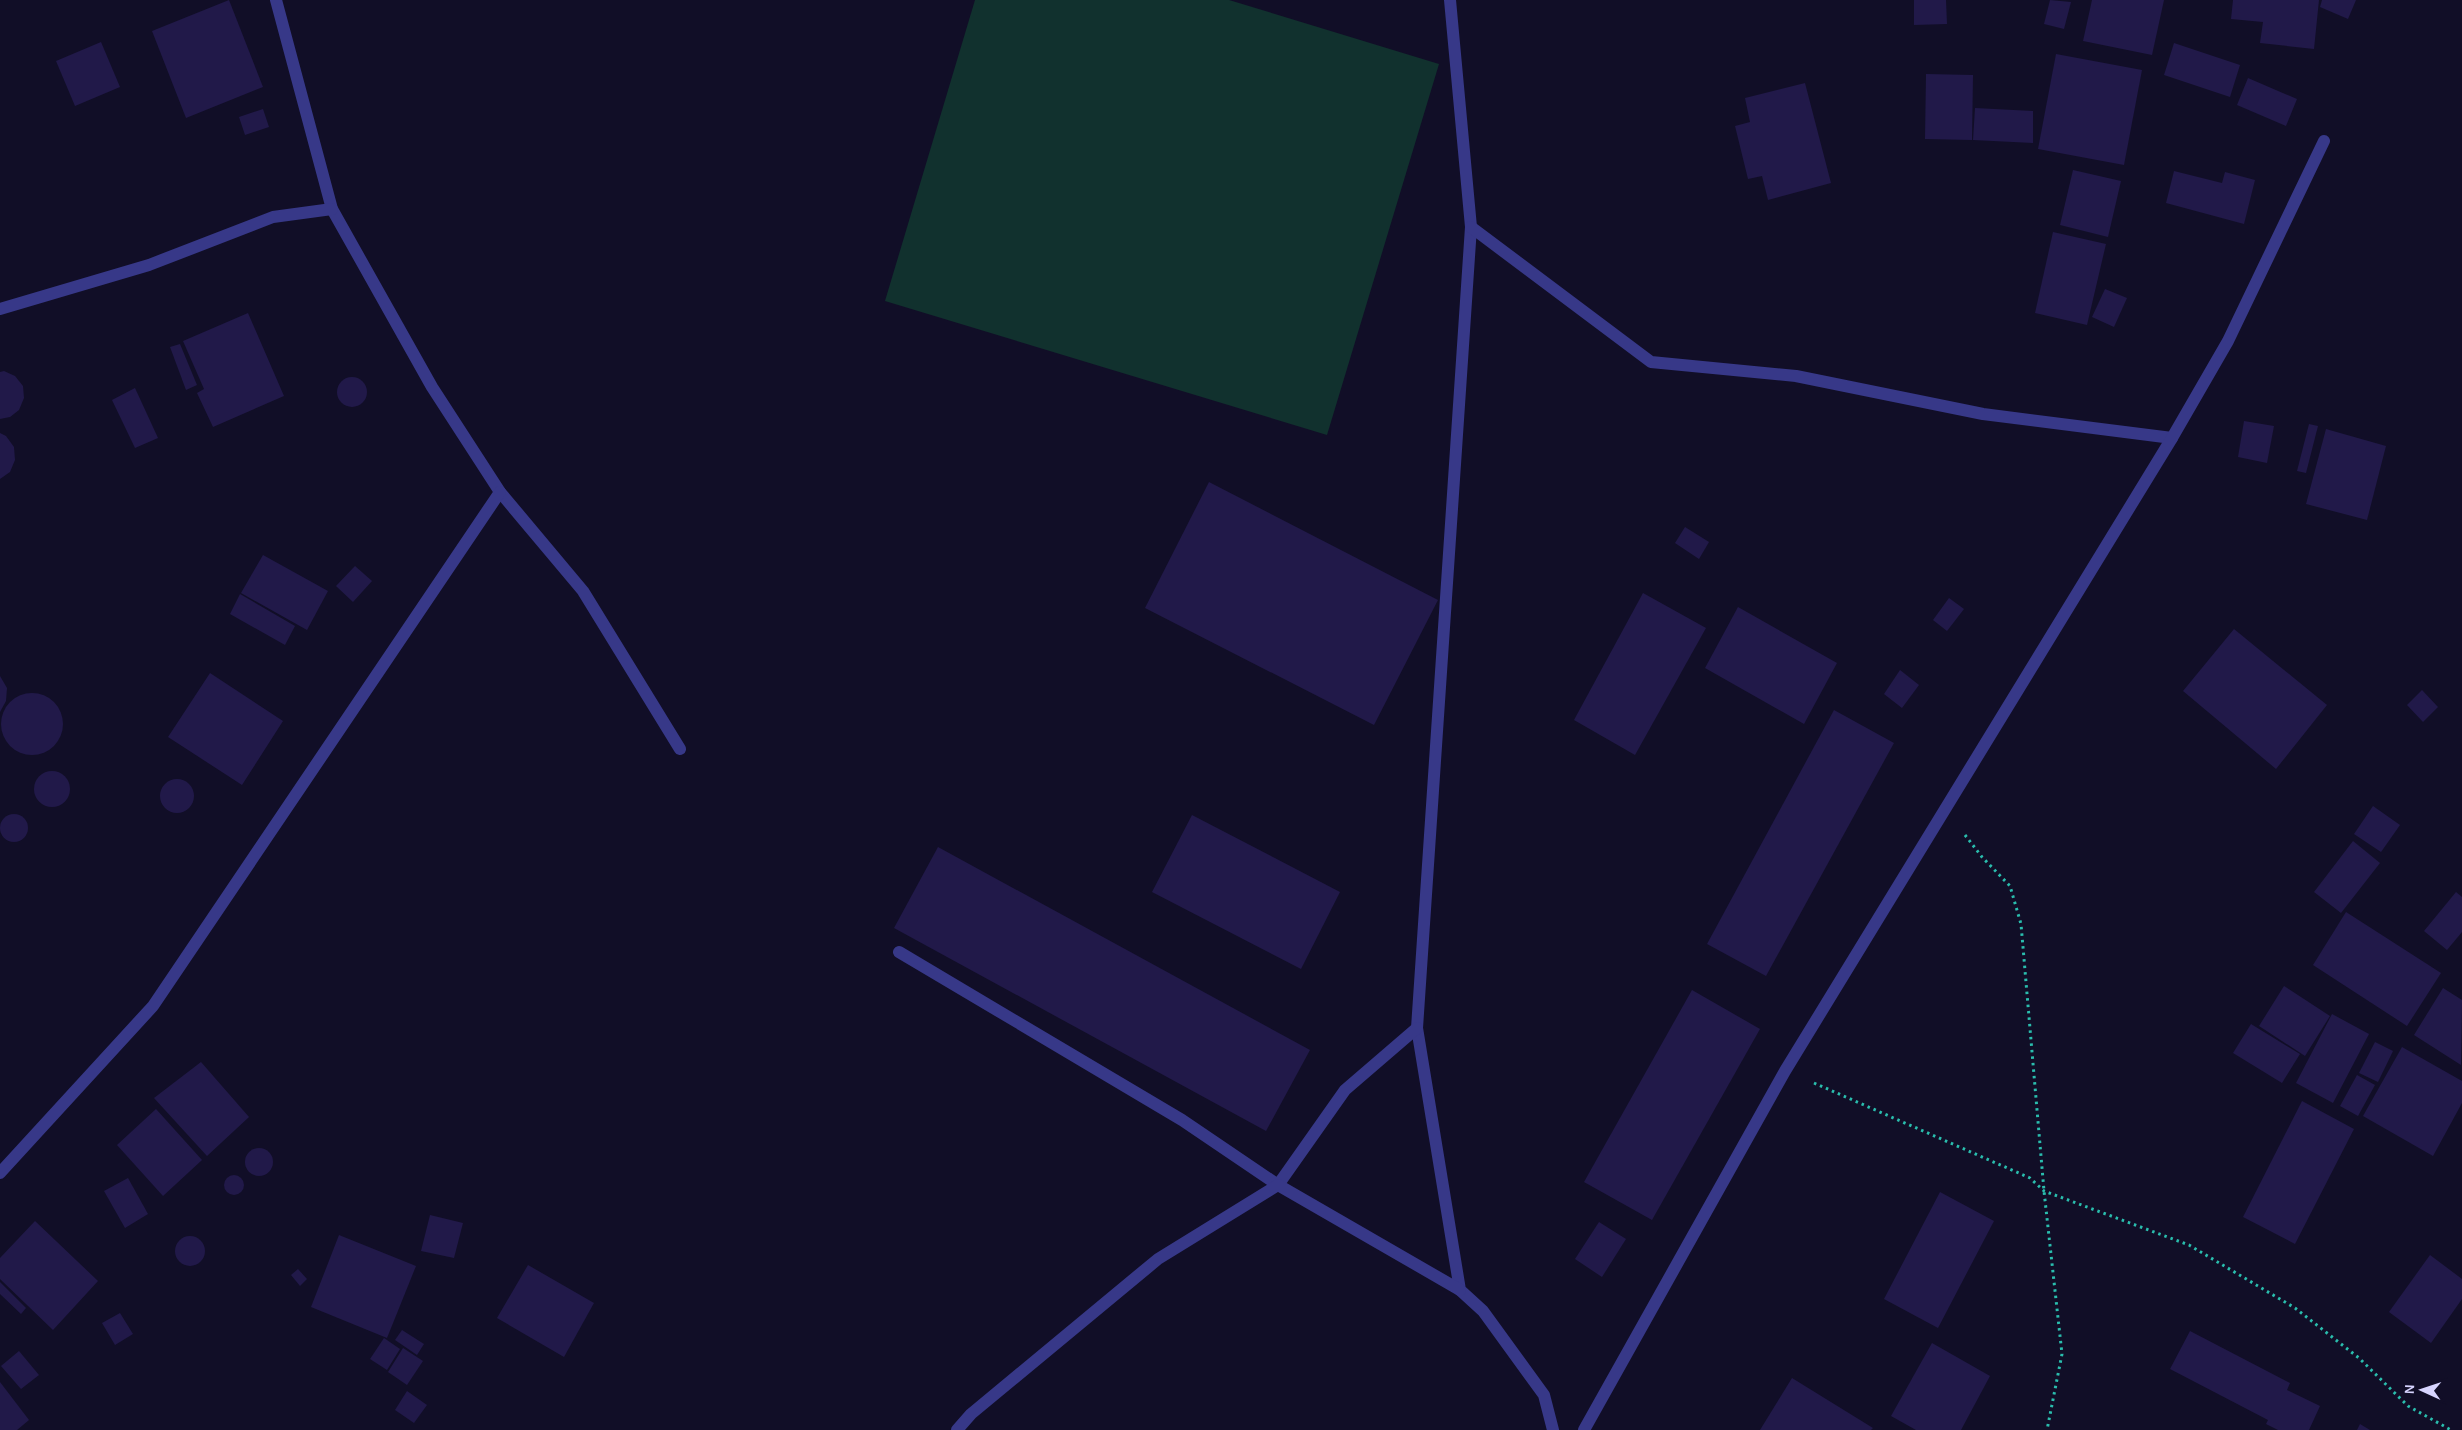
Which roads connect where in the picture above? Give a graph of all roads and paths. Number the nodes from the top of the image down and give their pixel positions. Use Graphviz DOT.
graph roads {
  1 [pos="276,0"];
  2 [pos="1450,0"];
  3 [pos="2324,141"];
  4 [pos="332,209"];
  5 [pos="1470,227"];
  6 [pos="0,309"];
  7 [pos="2172,438"];
  8 [pos="500,492"];
  9 [pos="680,749"];
  10 [pos="1946,810"];
  11 [pos="899,952"];
  12 [pos="1417,1028"];
  13 [pos="1785,1071"];
  14 [pos="0,1173"];
  15 [pos="1278,1185"];
  16 [pos="2044,1191"];
  17 [pos="1460,1290"];
  18 [pos="957,1430"];
  19 [pos="1552,1430"];
  20 [pos="1584,1430"];
  21 [pos="2047,1430"];
  22 [pos="2451,1430"];
  1 -- 4 [label="street"];
  2 -- 5 [label="street"];
  3 -- 7 [label="street"];
  4 -- 6 [label="street"];
  4 -- 8 [label="street"];
  5 -- 7 [label="street"];
  5 -- 12 [label="street"];
  7 -- 10 [label="street"];
  8 -- 9 [label="street"];
  8 -- 14 [label="street"];
  10 -- 13 [label="street"];
  10 -- 16 [label="path"];
  11 -- 15 [label="street"];
  12 -- 15 [label="street"];
  12 -- 17 [label="street"];
  13 -- 16 [label="path"];
  13 -- 20 [label="street"];
  15 -- 17 [label="street"];
  15 -- 18 [label="street"];
  16 -- 21 [label="path"];
  16 -- 22 [label="path"];
  17 -- 19 [label="street"];
}
